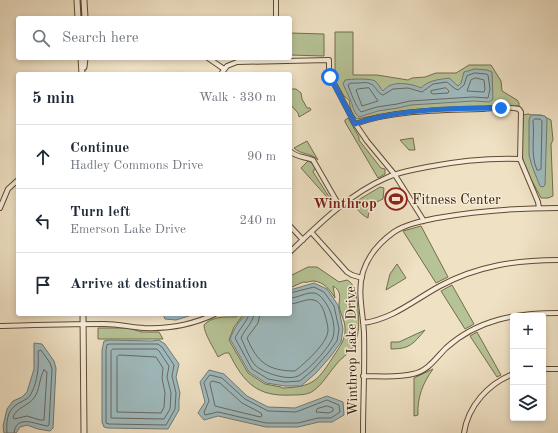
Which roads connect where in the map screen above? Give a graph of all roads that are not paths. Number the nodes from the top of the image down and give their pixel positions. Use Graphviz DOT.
graph roads {
  1 [pos="77,0"];
  2 [pos="84,0"];
  3 [pos="276,0"];
  4 [pos="78,16"];
  5 [pos="85,16"];
  6 [pos="276,16"];
  7 [pos="292,59"];
  8 [pos="81,60"];
  9 [pos="85,60"];
  10 [pos="211,60"];
  11 [pos="264,60"];
  12 [pos="224,69"];
  13 [pos="83,72"];
  14 [pos="83,72"];
  15 [pos="222,72"];
  16 [pos="355,124"];
  17 [pos="292,152"];
  18 [pos="520,159"];
  19 [pos="395,175"];
  20 [pos="16,182"];
  21 [pos="340,207"];
  22 [pos="0,208"];
  23 [pos="539,208"];
  24 [pos="558,208"];
  25 [pos="424,221"];
  26 [pos="292,228"];
  27 [pos="312,232"];
  28 [pos="303,240"];
  29 [pos="292,250"];
  30 [pos="558,260"];
  31 [pos="362,278"];
  32 [pos="558,314"];
  33 [pos="83,316"];
  34 [pos="210,316"];
  35 [pos="363,323"];
  36 [pos="84,325"];
  37 [pos="0,326"];
  38 [pos="546,369"];
  39 [pos="558,369"];
  40 [pos="363,376"];
  41 [pos="510,376"];
  42 [pos="84,433"];
  43 [pos="363,433"];
  44 [pos="464,433"];
  1 -- 4 [label="street"];
  2 -- 5 [label="street"];
  3 -- 6 [label="street"];
  7 -- 16 [label="street"];
  8 -- 13 [label="street"];
  9 -- 14 [label="street"];
  10 -- 12 [label="street"];
  11 -- 12 [label="street"];
  12 -- 15 [label="street"];
  16 -- 18 [label="street"];
  16 -- 19 [label="street"];
  17 -- 21 [label="street"];
  18 -- 19 [label="street"];
  18 -- 23 [label="street"];
  19 -- 21 [label="street"];
  19 -- 25 [label="street"];
  20 -- 22 [label="street"];
  21 -- 27 [label="street"];
  23 -- 24 [label="street, Winthrop Lake Drive"];
  23 -- 25 [label="street, Winthrop Lake Drive"];
  25 -- 31 [label="street, Winthrop Lake Drive"];
  26 -- 28 [label="street"];
  27 -- 28 [label="street"];
  27 -- 31 [label="street"];
  28 -- 29 [label="street"];
  30 -- 35 [label="street"];
  31 -- 35 [label="street, Winthrop Lake Drive"];
  32 -- 40 [label="street"];
  33 -- 36 [label="street"];
  34 -- 36 [label="street"];
  35 -- 40 [label="street, Winthrop Lake Drive"];
  36 -- 37 [label="street"];
  36 -- 42 [label="street"];
  38 -- 39 [label="street"];
  40 -- 43 [label="street, Winthrop Lake Drive"];
  41 -- 44 [label="street"];
}
